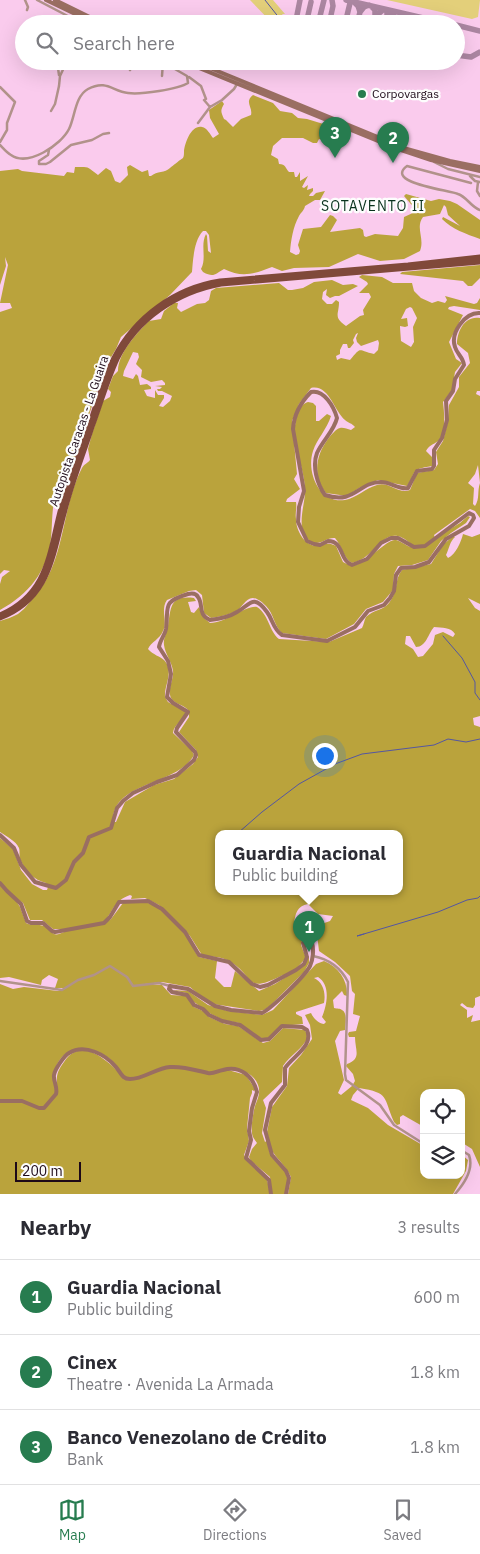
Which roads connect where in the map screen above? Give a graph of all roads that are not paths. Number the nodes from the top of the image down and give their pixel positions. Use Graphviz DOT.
graph roads {
  1 [pos="25,0"];
  2 [pos="37,0"];
  3 [pos="46,0"];
  4 [pos="55,0"];
  5 [pos="27,10"];
  6 [pos="66,15"];
  7 [pos="77,15"];
  8 [pos="86,15"];
  9 [pos="59,70"];
  10 [pos="63,70"];
  11 [pos="162,70"];
  12 [pos="176,70"];
  13 [pos="204,70"];
  14 [pos="215,70"];
  15 [pos="60,76"];
  16 [pos="162,76"];
  17 [pos="189,77"];
  18 [pos="237,84"];
  19 [pos="0,87"];
  20 [pos="210,107"];
  21 [pos="51,111"];
  22 [pos="198,123"];
  23 [pos="109,133"];
  24 [pos="0,144"];
  25 [pos="49,150"];
  26 [pos="431,160"];
  27 [pos="480,167"];
  28 [pos="480,171"];
  29 [pos="469,175"];
  30 [pos="480,177"];
  31 [pos="479,182"];
  32 [pos="471,183"];
  33 [pos="480,196"];
  34 [pos="480,210"];
  35 [pos="480,257"];
  36 [pos="480,262"];
  37 [pos="480,313"];
  38 [pos="0,616"];
  39 [pos="0,835"];
  40 [pos="0,883"];
  41 [pos="312,956"];
  42 [pos="0,981"];
  43 [pos="170,986"];
  44 [pos="0,1101"];
  45 [pos="420,1141"];
  46 [pos="465,1152"];
  47 [pos="271,1194"];
  48 [pos="286,1194"];
  49 [pos="455,1194"];
  1 -- 5 [label="street"];
  2 -- 6 [label="street"];
  3 -- 7 [label="main road"];
  4 -- 8 [label="main road"];
  9 -- 15 [label="street"];
  10 -- 15 [label="street"];
  11 -- 16 [label="street"];
  12 -- 17 [label="street"];
  13 -- 18 [label="main road"];
  14 -- 27 [label="main road"];
  15 -- 21 [label="street"];
  17 -- 20 [label="street"];
  17 -- 25 [label="street"];
  18 -- 20 [label="street"];
  18 -- 26 [label="main road"];
  19 -- 24 [label="street"];
  20 -- 22 [label="street"];
  23 -- 25 [label="street"];
  24 -- 25 [label="street"];
  26 -- 28 [label="main road"];
  26 -- 29 [label="street"];
  29 -- 30 [label="street"];
  29 -- 31 [label="street"];
  31 -- 33 [label="street"];
  32 -- 34 [label="street"];
  35 -- 38 [label="highway, Autopista Caracas - La Guaira"];
  36 -- 38 [label="highway, Autopista Caracas - La Guaira"];
  37 -- 39 [label="main road"];
  40 -- 41 [label="main road"];
  41 -- 43 [label="main road"];
  41 -- 45 [label="street"];
  42 -- 43 [label="street"];
  43 -- 48 [label="main road"];
  44 -- 47 [label="main road"];
  46 -- 49 [label="street"];
}
